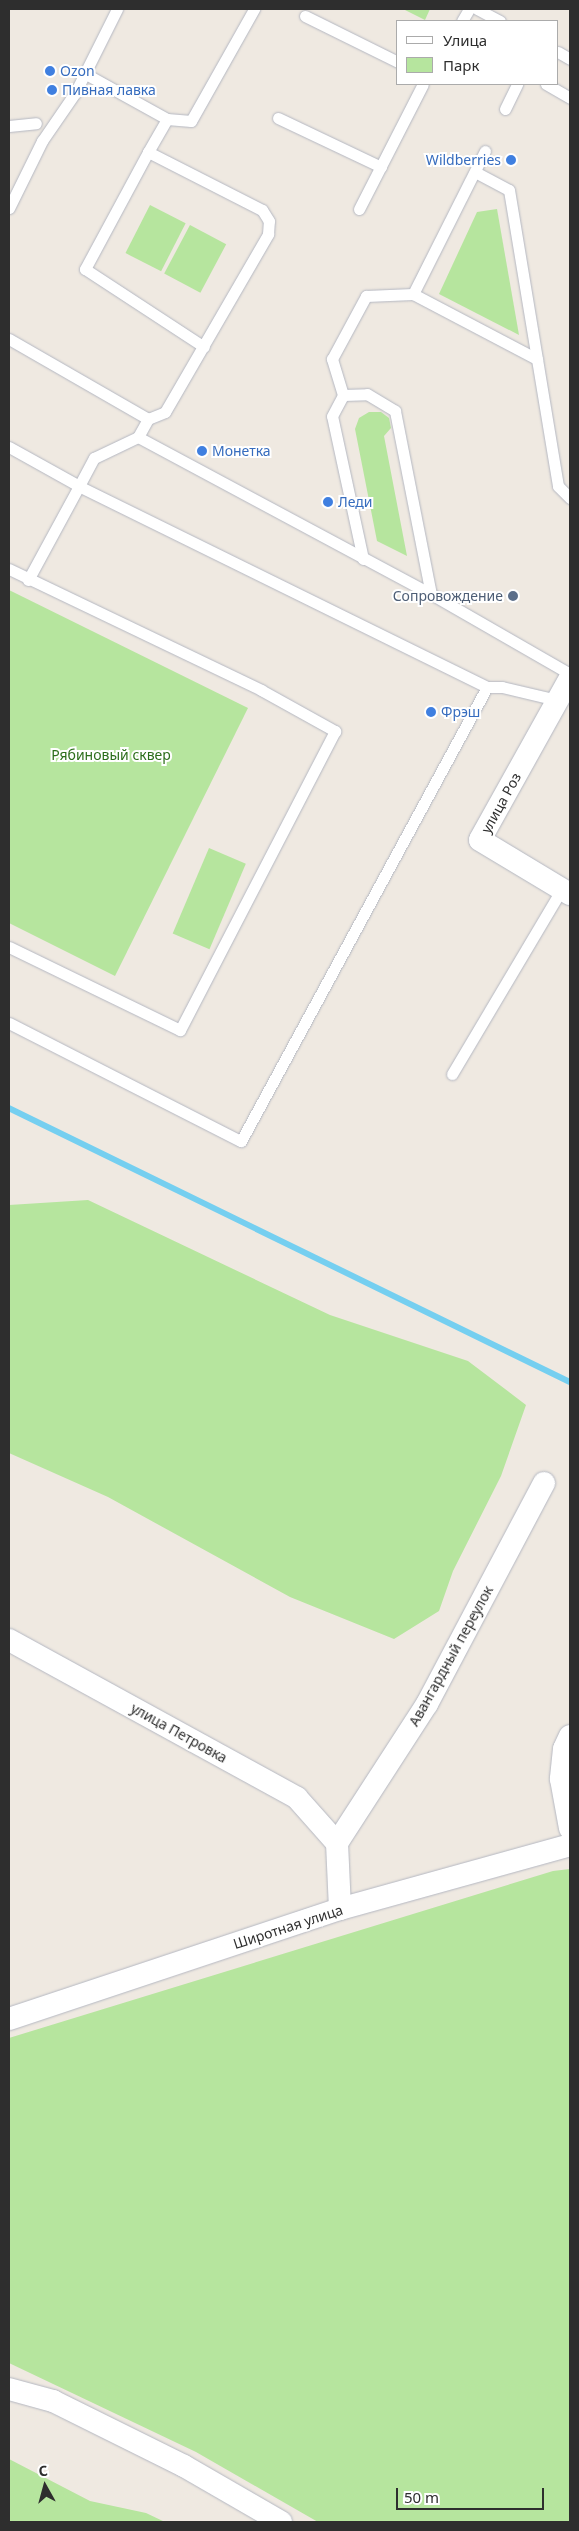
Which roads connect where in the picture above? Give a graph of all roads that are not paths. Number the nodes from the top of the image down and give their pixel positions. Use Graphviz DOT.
graph roads {
  1 [pos="117,9"];
  2 [pos="254,9"];
  3 [pos="470,9"];
  4 [pos="477,9"];
  5 [pos="305,16"];
  6 [pos="463,20"];
  7 [pos="498,20"];
  8 [pos="559,53"];
  9 [pos="570,59"];
  10 [pos="396,61"];
  11 [pos="84,73"];
  12 [pos="422,85"];
  13 [pos="517,85"];
  14 [pos="548,85"];
  15 [pos="570,98"];
  16 [pos="505,109"];
  17 [pos="278,118"];
  18 [pos="167,119"];
  19 [pos="36,123"];
  20 [pos="9,126"];
  21 [pos="485,151"];
  22 [pos="148,152"];
  23 [pos="381,167"];
  24 [pos="475,172"];
  25 [pos="9,208"];
  26 [pos="360,209"];
  27 [pos="414,294"];
  28 [pos="9,339"];
  29 [pos="204,347"];
  30 [pos="537,359"];
  31 [pos="342,395"];
  32 [pos="148,419"];
  33 [pos="138,437"];
  34 [pos="9,446"];
  35 [pos="79,486"];
  36 [pos="570,498"];
  37 [pos="363,559"];
  38 [pos="9,569"];
  39 [pos="28,580"];
  40 [pos="430,594"];
  41 [pos="570,674"];
  42 [pos="570,678"];
  43 [pos="488,687"];
  44 [pos="558,700"];
  45 [pos="566,892"];
  46 [pos="9,947"];
  47 [pos="9,1023"];
  48 [pos="452,1074"];
  49 [pos="544,1483"];
  50 [pos="9,1640"];
  51 [pos="570,1736"];
  52 [pos="570,1828"];
  53 [pos="337,1843"];
  54 [pos="570,1845"];
  55 [pos="340,1909"];
  56 [pos="9,2019"];
  57 [pos="9,2389"];
  58 [pos="281,2522"];
  1 -- 11 [label="lane"];
  2 -- 18 [label="lane"];
  3 -- 6 [label="lane"];
  4 -- 7 [label="lane"];
  5 -- 10 [label="lane"];
  8 -- 9 [label="lane"];
  11 -- 18 [label="lane"];
  11 -- 25 [label="lane"];
  12 -- 23 [label="lane"];
  13 -- 16 [label="lane"];
  14 -- 15 [label="lane"];
  17 -- 23 [label="lane"];
  18 -- 22 [label="lane"];
  19 -- 20 [label="lane"];
  21 -- 24 [label="lane"];
  22 -- 29 [label="lane"];
  22 -- 29 [label="lane"];
  23 -- 26 [label="lane"];
  24 -- 27 [label="lane"];
  24 -- 30 [label="lane"];
  27 -- 30 [label="lane"];
  27 -- 31 [label="lane"];
  28 -- 32 [label="lane"];
  29 -- 32 [label="lane"];
  30 -- 36 [label="lane"];
  31 -- 37 [label="lane"];
  31 -- 40 [label="lane"];
  32 -- 33 [label="lane"];
  33 -- 35 [label="lane"];
  33 -- 37 [label="lane"];
  34 -- 35 [label="lane"];
  35 -- 39 [label="lane"];
  35 -- 43 [label="lane"];
  37 -- 40 [label="lane"];
  38 -- 39 [label="lane"];
  39 -- 46 [label="lane"];
  40 -- 41 [label="lane"];
  42 -- 44 [label="street"];
  43 -- 44 [label="lane"];
  43 -- 47 [label="lane"];
  44 -- 45 [label="street, улица Роз"];
  45 -- 48 [label="lane"];
  49 -- 53 [label="street, Авангардный переулок"];
  50 -- 53 [label="street, улица Петровка"];
  51 -- 52 [label="street"];
  53 -- 55 [label="street"];
  54 -- 55 [label="street, Широтная улица"];
  55 -- 56 [label="street, Широтная улица"];
  57 -- 58 [label="street"];
}
